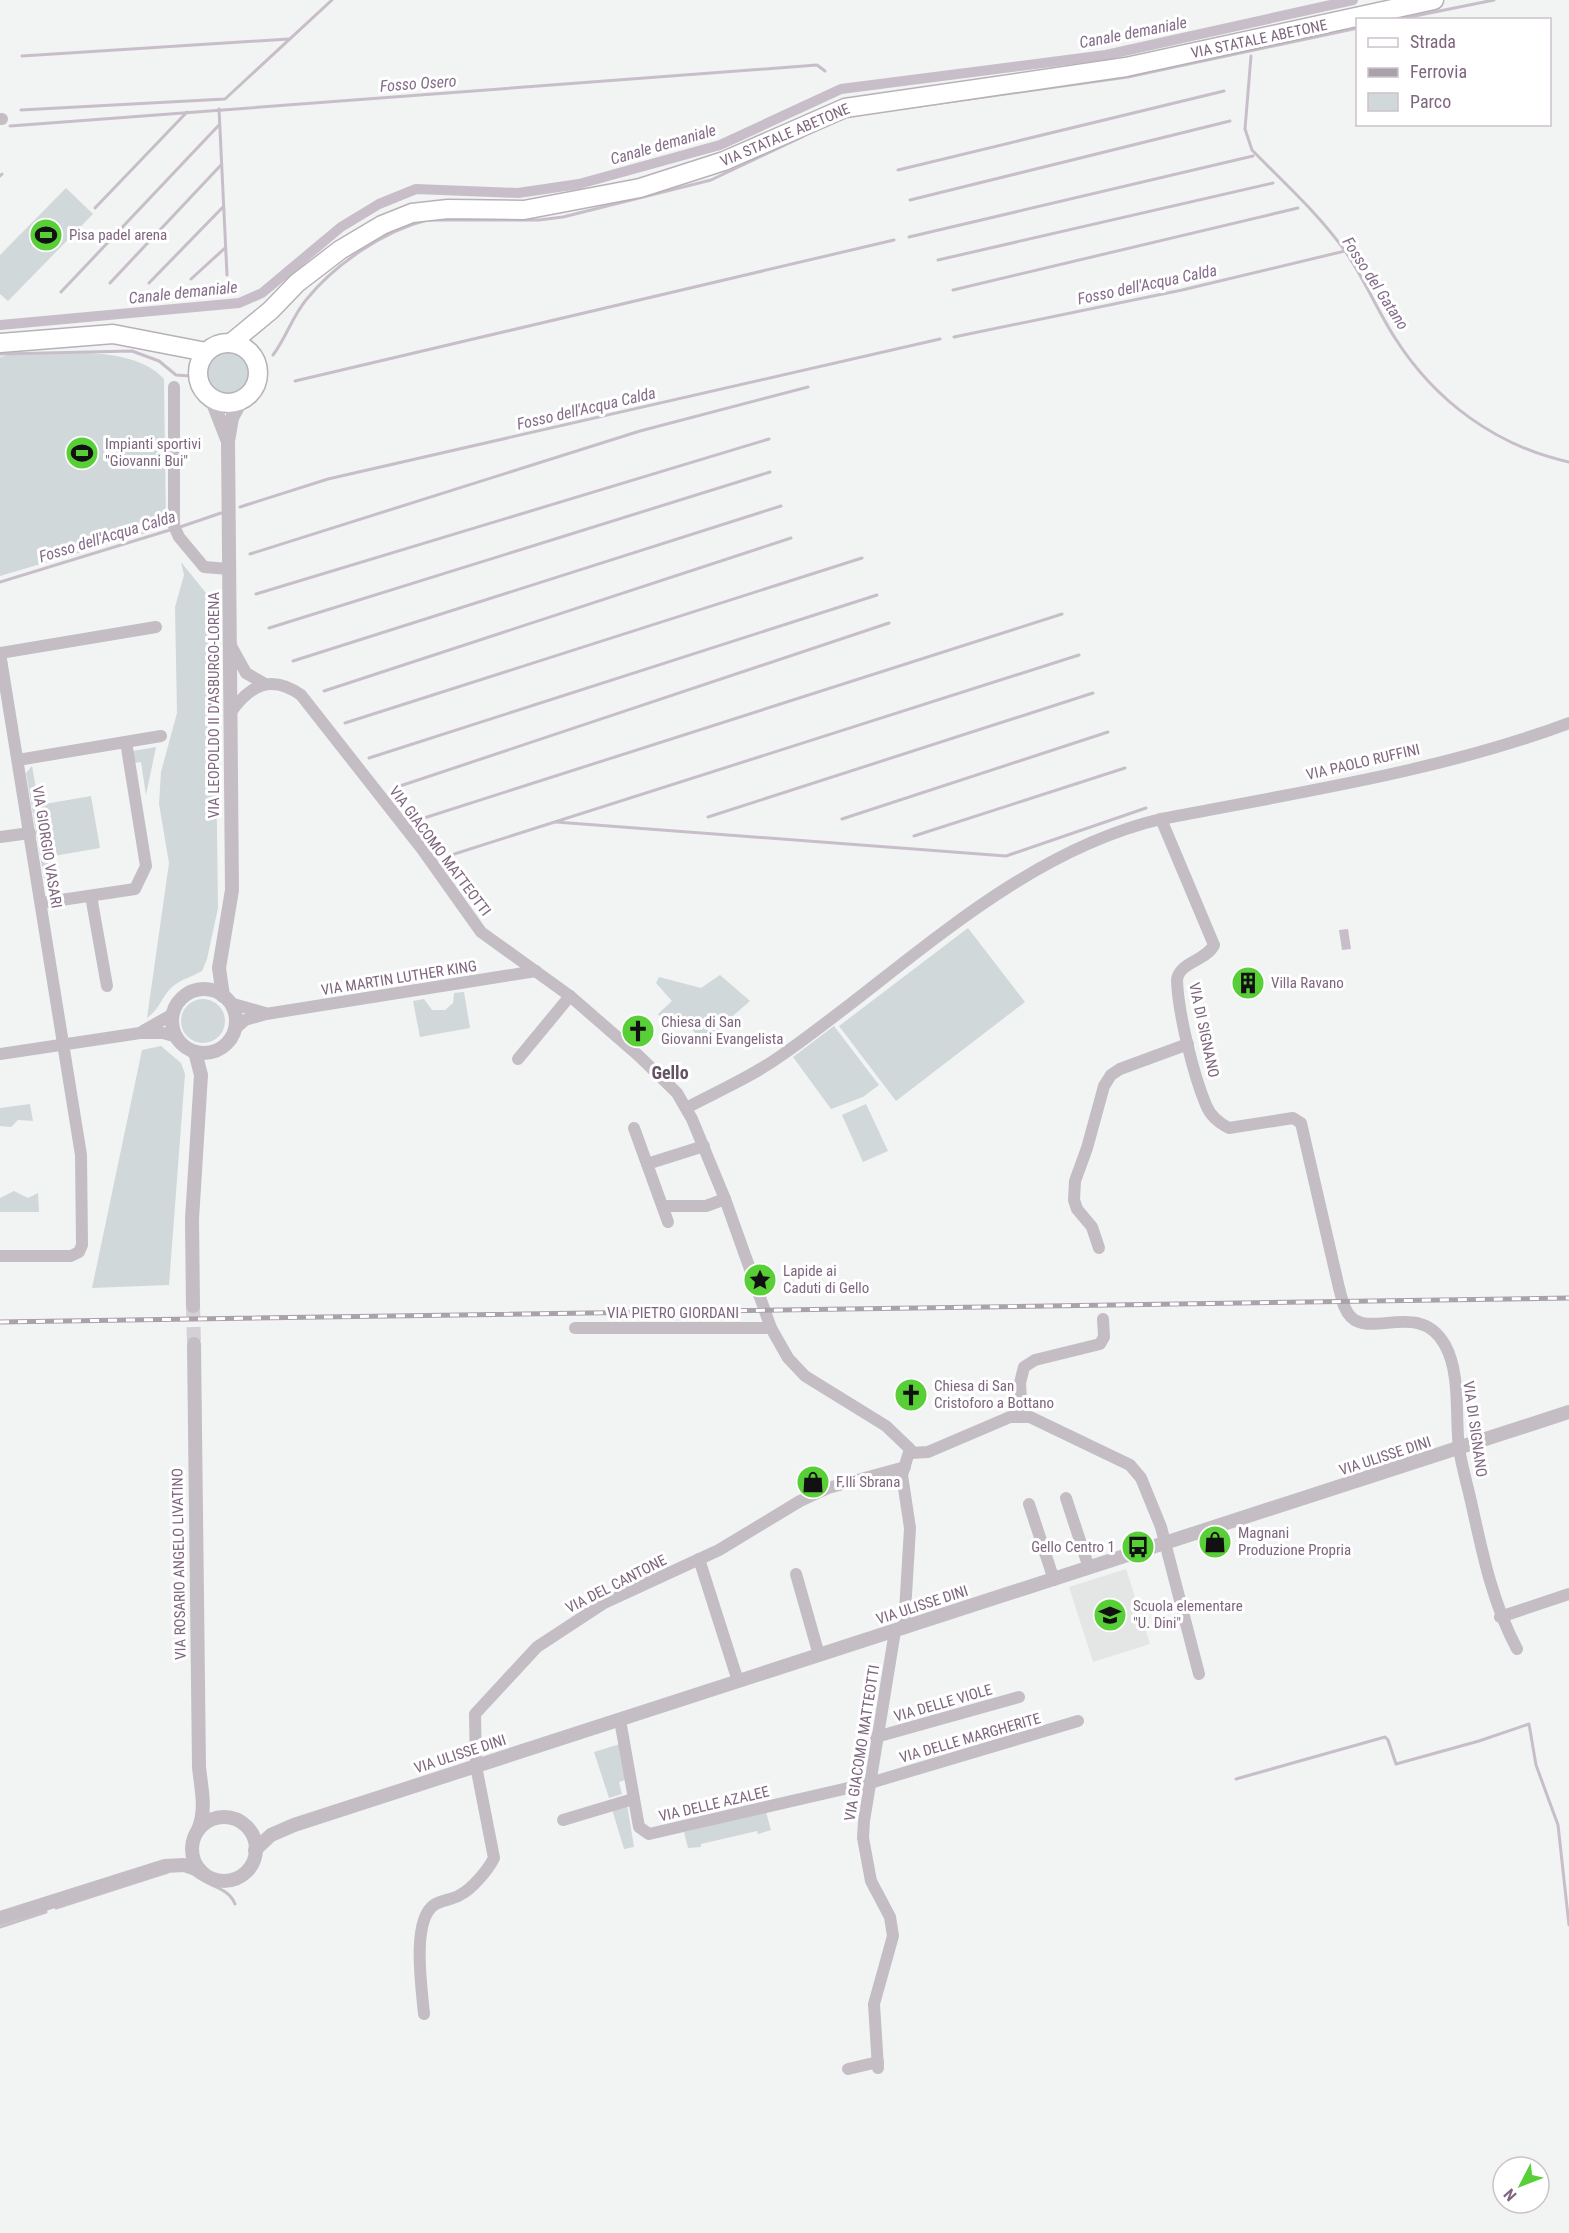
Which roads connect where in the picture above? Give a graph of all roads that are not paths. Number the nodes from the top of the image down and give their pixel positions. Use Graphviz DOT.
graph roads {
  1 [pos="1434,0"];
  2 [pos="271,310"];
  3 [pos="0,343"];
  4 [pos="156,343"];
  5 [pos="231,343"];
  6 [pos="206,352"];
  7 [pos="254,356"];
  8 [pos="198,371"];
  9 [pos="174,387"];
  10 [pos="211,398"];
  11 [pos="241,400"];
  12 [pos="228,441"];
  13 [pos="229,569"];
  14 [pos="156,627"];
  15 [pos="230,645"];
  16 [pos="0,653"];
  17 [pos="265,684"];
  18 [pos="231,712"];
  19 [pos="1569,723"];
  20 [pos="161,736"];
  21 [pos="126,742"];
  22 [pos="18,760"];
  23 [pos="1161,819"];
  24 [pos="30,832"];
  25 [pos="0,837"];
  26 [pos="91,896"];
  27 [pos="41,903"];
  28 [pos="219,968"];
  29 [pos="536,971"];
  30 [pos="107,986"];
  31 [pos="200,990"];
  32 [pos="570,996"];
  33 [pos="226,1000"];
  34 [pos="173,1014"];
  35 [pos="266,1014"];
  36 [pos="235,1029"];
  37 [pos="140,1033"];
  38 [pos="177,1037"];
  39 [pos="1188,1044"];
  40 [pos="64,1045"];
  41 [pos="195,1052"];
  42 [pos="214,1052"];
  43 [pos="0,1054"];
  44 [pos="518,1059"];
  45 [pos="201,1075"];
  46 [pos="686,1108"];
  47 [pos="634,1128"];
  48 [pos="704,1146"];
  49 [pos="648,1164"];
  50 [pos="725,1199"];
  51 [pos="663,1206"];
  52 [pos="668,1222"];
  53 [pos="1099,1248"];
  54 [pos="0,1256"];
  55 [pos="193,1306"];
  56 [pos="1103,1319"];
  57 [pos="574,1328"];
  58 [pos="771,1328"];
  59 [pos="194,1344"];
  60 [pos="1569,1412"];
  61 [pos="1022,1416"];
  62 [pos="1459,1449"];
  63 [pos="911,1452"];
  64 [pos="905,1467"];
  65 [pos="1066,1498"];
  66 [pos="1029,1504"];
  67 [pos="1164,1544"];
  68 [pos="699,1559"];
  69 [pos="1089,1568"];
  70 [pos="796,1574"];
  71 [pos="1054,1580"];
  72 [pos="1569,1594"];
  73 [pos="1500,1617"];
  74 [pos="900,1629"];
  75 [pos="1517,1649"];
  76 [pos="819,1655"];
  77 [pos="1199,1674"];
  78 [pos="738,1681"];
  79 [pos="1019,1697"];
  80 [pos="620,1720"];
  81 [pos="1078,1721"];
  82 [pos="876,1737"];
  83 [pos="476,1766"];
  84 [pos="201,1783"];
  85 [pos="870,1783"];
  86 [pos="633,1799"];
  87 [pos="230,1817"];
  88 [pos="563,1820"];
  89 [pos="285,1828"];
  90 [pos="249,1829"];
  91 [pos="198,1830"];
  92 [pos="192,1846"];
  93 [pos="255,1850"];
  94 [pos="165,1866"];
  95 [pos="201,1871"];
  96 [pos="0,1918"];
  97 [pos="424,2014"];
  98 [pos="848,2069"];
  1 -- 2 [label="main road, VIA STATALE ABETONE"];
  2 -- 5 [label="main road, VIA STATALE ABETONE"];
  2 -- 7 [label="main road, VIA STATALE ABETONE"];
  3 -- 4 [label="main road"];
  4 -- 6 [label="main road"];
  4 -- 8 [label="main road"];
  5 -- 6 [label="main road"];
  5 -- 7 [label="main road"];
  6 -- 8 [label="main road"];
  7 -- 11 [label="main road"];
  8 -- 10 [label="main road"];
  9 -- 13 [label="street"];
  10 -- 11 [label="main road"];
  10 -- 12 [label="street"];
  11 -- 12 [label="street"];
  12 -- 13 [label="street, VIA LEOPOLDO II D'ASBURGO-LORENA"];
  13 -- 15 [label="street, VIA LEOPOLDO II D'ASBURGO-LORENA"];
  14 -- 16 [label="street, VIA GIORGIO VASARI"];
  15 -- 17 [label="street, VIA GIACOMO MATTEOTTI"];
  15 -- 18 [label="street, VIA LEOPOLDO II D'ASBURGO-LORENA"];
  16 -- 22 [label="street, VIA GIORGIO VASARI"];
  17 -- 18 [label="street"];
  17 -- 29 [label="street, VIA GIACOMO MATTEOTTI"];
  18 -- 28 [label="street, VIA LEOPOLDO II D'ASBURGO-LORENA"];
  19 -- 23 [label="street, VIA PAOLO RUFFINI"];
  20 -- 21 [label="street"];
  21 -- 22 [label="street"];
  21 -- 26 [label="street"];
  22 -- 24 [label="street, VIA GIORGIO VASARI"];
  23 -- 39 [label="street, VIA DI SIGNANO"];
  23 -- 46 [label="street"];
  24 -- 25 [label="street"];
  24 -- 27 [label="street, VIA GIORGIO VASARI"];
  26 -- 27 [label="street"];
  26 -- 30 [label="street"];
  27 -- 40 [label="street, VIA GIORGIO VASARI"];
  28 -- 31 [label="street"];
  28 -- 33 [label="street, VIA LEOPOLDO II D'ASBURGO-LORENA"];
  29 -- 32 [label="street, VIA GIACOMO MATTEOTTI"];
  29 -- 35 [label="street, VIA MARTIN LUTHER KING"];
  31 -- 33 [label="street"];
  31 -- 34 [label="street"];
  32 -- 44 [label="street"];
  32 -- 46 [label="street, VIA GIACOMO MATTEOTTI"];
  33 -- 35 [label="street"];
  33 -- 36 [label="street"];
  34 -- 37 [label="street"];
  34 -- 38 [label="street"];
  35 -- 36 [label="street"];
  36 -- 42 [label="street"];
  37 -- 38 [label="street"];
  37 -- 40 [label="street"];
  38 -- 41 [label="street"];
  39 -- 53 [label="street"];
  39 -- 62 [label="street, VIA DI SIGNANO"];
  40 -- 43 [label="street"];
  40 -- 54 [label="street, VIA GIORGIO VASARI"];
  41 -- 42 [label="street"];
  41 -- 45 [label="street"];
  42 -- 45 [label="street"];
  45 -- 55 [label="street"];
  46 -- 48 [label="street, VIA GIACOMO MATTEOTTI"];
  47 -- 49 [label="street"];
  48 -- 49 [label="street"];
  48 -- 50 [label="street, VIA GIACOMO MATTEOTTI"];
  49 -- 51 [label="street"];
  50 -- 51 [label="street"];
  50 -- 58 [label="street, VIA GIACOMO MATTEOTTI"];
  51 -- 52 [label="street"];
  56 -- 61 [label="street"];
  57 -- 58 [label="street, VIA PIETRO GIORDANI"];
  58 -- 63 [label="street, VIA GIACOMO MATTEOTTI"];
  59 -- 84 [label="street, VIA ROSARIO ANGELO LIVATINO"];
  60 -- 62 [label="street, VIA ULISSE DINI"];
  61 -- 63 [label="street"];
  61 -- 67 [label="street"];
  62 -- 67 [label="street, VIA ULISSE DINI"];
  62 -- 73 [label="street, VIA DI SIGNANO"];
  63 -- 64 [label="street, VIA GIACOMO MATTEOTTI"];
  64 -- 68 [label="street, VIA DEL CANTONE"];
  64 -- 74 [label="street, VIA GIACOMO MATTEOTTI"];
  65 -- 69 [label="street"];
  66 -- 71 [label="street"];
  67 -- 69 [label="street, VIA ULISSE DINI"];
  67 -- 77 [label="street"];
  68 -- 78 [label="street"];
  68 -- 83 [label="street, VIA DEL CANTONE"];
  69 -- 71 [label="street, VIA ULISSE DINI"];
  70 -- 76 [label="street"];
  71 -- 74 [label="street, VIA ULISSE DINI"];
  72 -- 73 [label="street"];
  73 -- 75 [label="street, VIA DI SIGNANO"];
  74 -- 76 [label="street, VIA ULISSE DINI"];
  74 -- 82 [label="street, VIA GIACOMO MATTEOTTI"];
  76 -- 78 [label="street, VIA ULISSE DINI"];
  78 -- 80 [label="street, VIA ULISSE DINI"];
  79 -- 82 [label="street, VIA DELLE VIOLE"];
  80 -- 83 [label="street, VIA ULISSE DINI"];
  80 -- 86 [label="street, VIA DELLE AZALEE"];
  81 -- 85 [label="street, VIA DELLE MARGHERITE"];
  82 -- 85 [label="street, VIA GIACOMO MATTEOTTI"];
  83 -- 89 [label="street, VIA ULISSE DINI"];
  83 -- 97 [label="street, VIA DEL CANTONE"];
  84 -- 87 [label="street"];
  84 -- 91 [label="street, VIA ROSARIO ANGELO LIVATINO"];
  85 -- 86 [label="street, VIA DELLE AZALEE"];
  85 -- 98 [label="street, VIA GIACOMO MATTEOTTI"];
  86 -- 88 [label="street"];
  87 -- 90 [label="street"];
  87 -- 91 [label="street"];
  89 -- 90 [label="street"];
  89 -- 93 [label="street"];
  90 -- 93 [label="street"];
  91 -- 92 [label="street"];
  92 -- 94 [label="street"];
  92 -- 95 [label="street"];
  93 -- 95 [label="street"];
  94 -- 95 [label="street"];
  94 -- 96 [label="street"];
}
